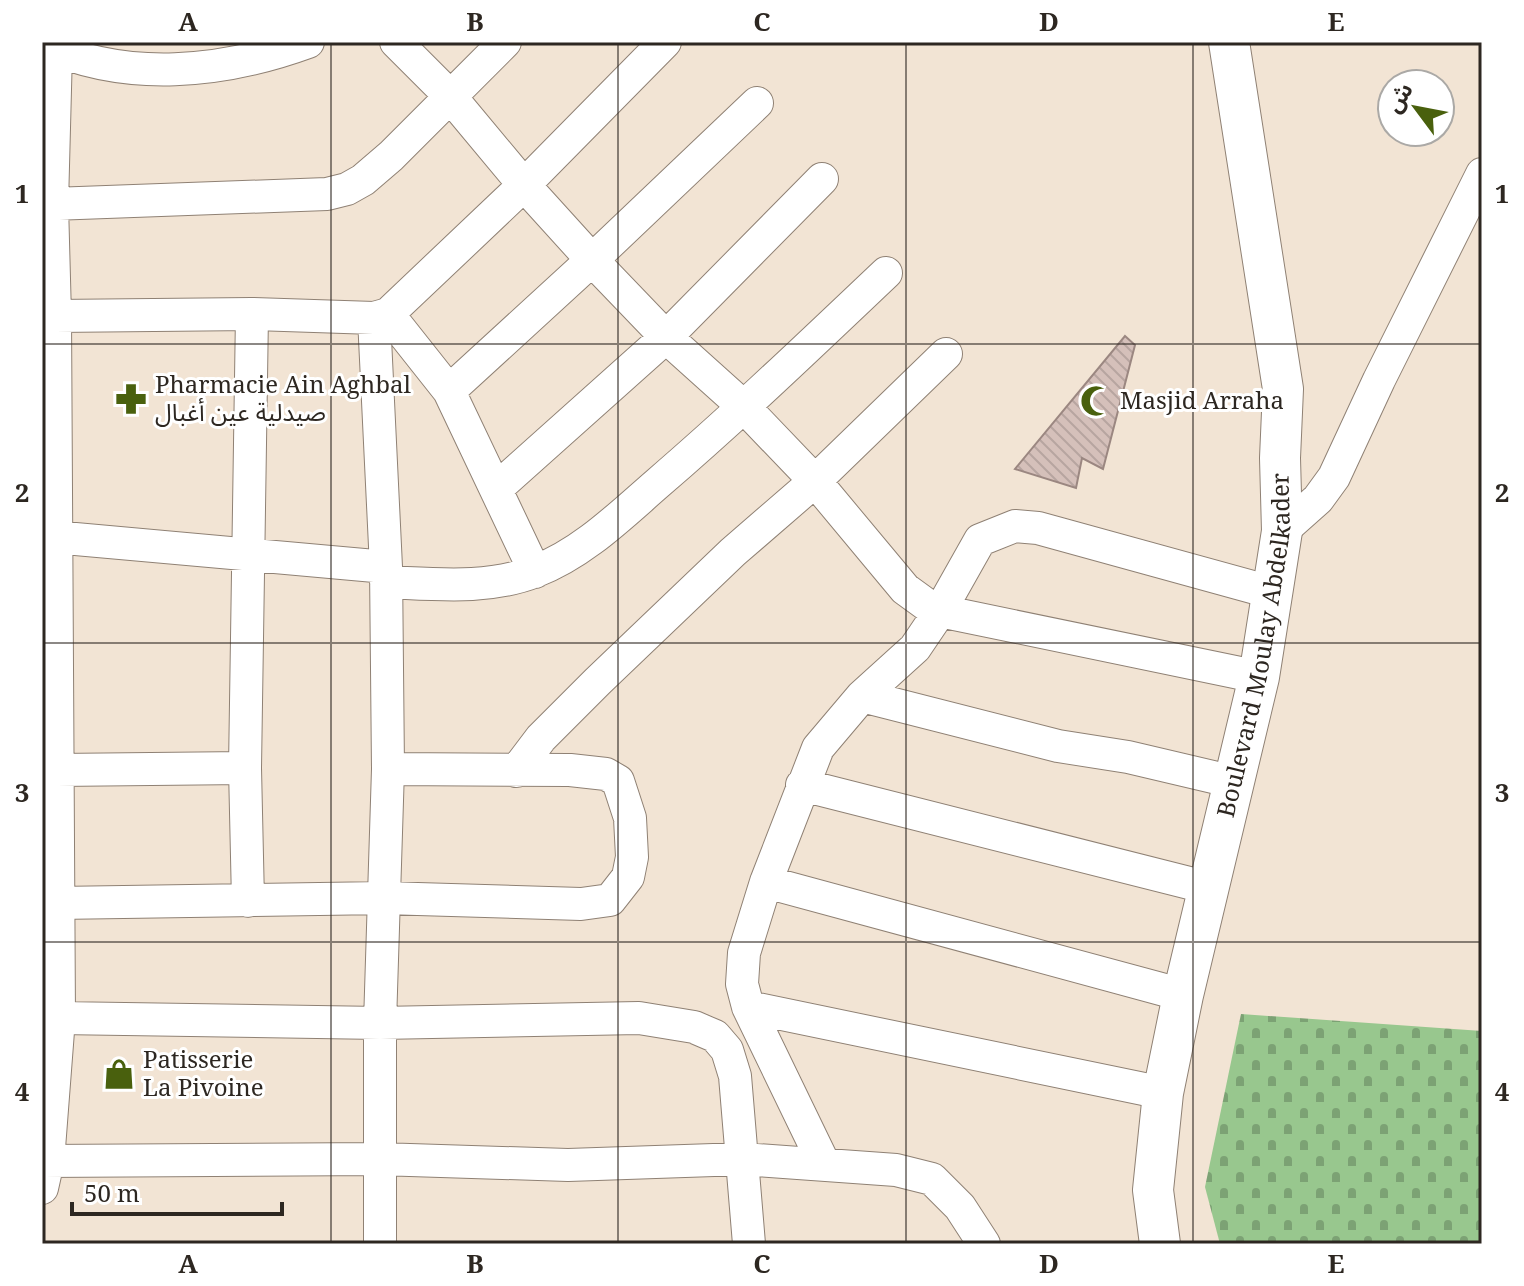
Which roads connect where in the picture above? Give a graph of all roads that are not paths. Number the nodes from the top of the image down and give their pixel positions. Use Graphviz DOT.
graph roads {
  1 [pos="308,42"];
  2 [pos="396,42"];
  3 [pos="505,42"];
  4 [pos="665,42"];
  5 [pos="1229,42"];
  6 [pos="49,47"];
  7 [pos="449,95"];
  8 [pos="757,103"];
  9 [pos="1482,174"];
  10 [pos="822,179"];
  11 [pos="524,185"];
  12 [pos="52,204"];
  13 [pos="592,260"];
  14 [pos="886,273"];
  15 [pos="252,314"];
  16 [pos="55,316"];
  17 [pos="381,316"];
  18 [pos="666,337"];
  19 [pos="946,354"];
  20 [pos="48,391"];
  21 [pos="449,391"];
  22 [pos="745,408"];
  23 [pos="815,481"];
  24 [pos="496,489"];
  25 [pos="1282,531"];
  26 [pos="49,536"];
  27 [pos="248,552"];
  28 [pos="535,572"];
  29 [pos="386,575"];
  30 [pos="1274,593"];
  31 [pos="924,602"];
  32 [pos="1259,677"];
  33 [pos="50,686"];
  34 [pos="862,696"];
  35 [pos="245,768"];
  36 [pos="388,769"];
  37 [pos="57,770"];
  38 [pos="516,771"];
  39 [pos="1234,782"];
  40 [pos="802,785"];
  41 [pos="766,882"];
  42 [pos="1209,888"];
  43 [pos="384,898"];
  44 [pos="248,901"];
  45 [pos="57,903"];
  46 [pos="1183,995"];
  47 [pos="748,1007"];
  48 [pos="59,1018"];
  49 [pos="380,1023"];
  50 [pos="1163,1093"];
  51 [pos="379,1159"];
  52 [pos="743,1159"];
  53 [pos="824,1164"];
  54 [pos="44,1170"];
  55 [pos="380,1244"];
  56 [pos="749,1244"];
  57 [pos="984,1244"];
  58 [pos="1160,1244"];
  1 -- 6 [label="street"];
  2 -- 7 [label="street"];
  3 -- 7 [label="street"];
  4 -- 11 [label="street"];
  5 -- 25 [label="street, Boulevard Moulay Abdelkader"];
  6 -- 12 [label="street"];
  7 -- 11 [label="street"];
  7 -- 12 [label="street"];
  8 -- 13 [label="street"];
  9 -- 25 [label="street"];
  10 -- 18 [label="street"];
  11 -- 13 [label="street"];
  11 -- 17 [label="street"];
  12 -- 16 [label="street"];
  13 -- 18 [label="street"];
  13 -- 21 [label="street"];
  14 -- 22 [label="street"];
  15 -- 16 [label="street"];
  15 -- 17 [label="street"];
  15 -- 27 [label="street"];
  16 -- 20 [label="street"];
  17 -- 21 [label="street"];
  17 -- 29 [label="street"];
  18 -- 22 [label="street"];
  18 -- 24 [label="street"];
  19 -- 23 [label="street"];
  20 -- 26 [label="street"];
  21 -- 24 [label="street"];
  22 -- 23 [label="street"];
  22 -- 28 [label="street"];
  23 -- 31 [label="street"];
  23 -- 38 [label="street"];
  24 -- 28 [label="street"];
  25 -- 30 [label="street, Boulevard Moulay Abdelkader"];
  26 -- 27 [label="street"];
  26 -- 33 [label="street"];
  27 -- 29 [label="street"];
  27 -- 35 [label="street"];
  28 -- 29 [label="street"];
  29 -- 36 [label="street"];
  30 -- 31 [label="street"];
  30 -- 32 [label="street, Boulevard Moulay Abdelkader"];
  31 -- 32 [label="street"];
  31 -- 34 [label="street"];
  32 -- 39 [label="street, Boulevard Moulay Abdelkader"];
  33 -- 37 [label="street"];
  34 -- 39 [label="street"];
  34 -- 40 [label="street"];
  35 -- 37 [label="street"];
  35 -- 44 [label="street"];
  36 -- 38 [label="street"];
  36 -- 43 [label="street"];
  37 -- 45 [label="street"];
  38 -- 43 [label="street"];
  39 -- 42 [label="street, Boulevard Moulay Abdelkader"];
  40 -- 41 [label="street"];
  40 -- 42 [label="street"];
  41 -- 46 [label="street"];
  41 -- 47 [label="street"];
  42 -- 46 [label="street, Boulevard Moulay Abdelkader"];
  43 -- 44 [label="street"];
  43 -- 49 [label="street"];
  44 -- 45 [label="street"];
  45 -- 48 [label="street"];
  46 -- 50 [label="street, Boulevard Moulay Abdelkader"];
  47 -- 50 [label="street"];
  47 -- 53 [label="street"];
  48 -- 49 [label="street"];
  48 -- 54 [label="street"];
  49 -- 51 [label="street"];
  49 -- 52 [label="street"];
  50 -- 58 [label="street, Boulevard Moulay Abdelkader"];
  51 -- 52 [label="street"];
  51 -- 54 [label="street"];
  51 -- 55 [label="street"];
  52 -- 53 [label="street"];
  52 -- 56 [label="street"];
  53 -- 57 [label="street"];
}
